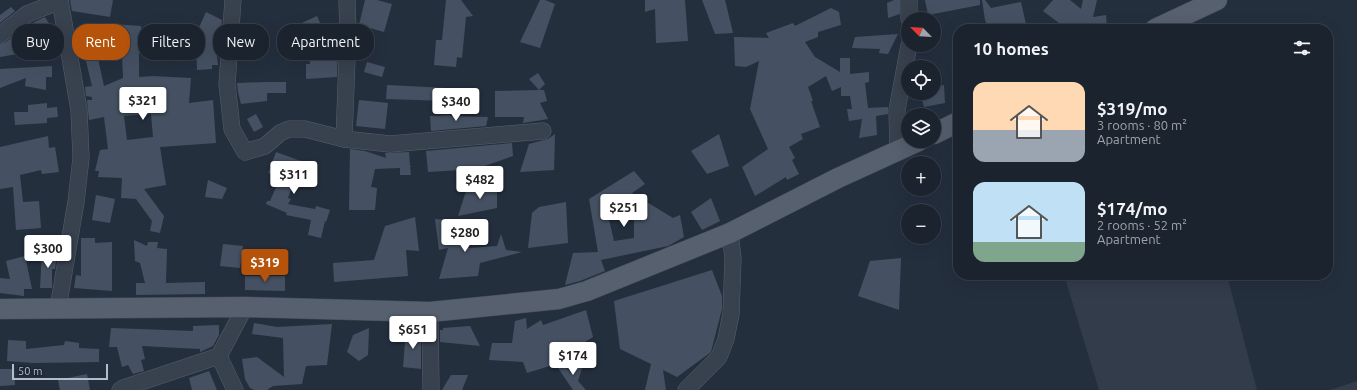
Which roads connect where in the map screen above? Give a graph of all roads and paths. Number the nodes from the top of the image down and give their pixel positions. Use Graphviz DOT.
graph roads {
  1 [pos="60,0"];
  2 [pos="233,0"];
  3 [pos="347,0"];
  4 [pos="909,0"];
  5 [pos="1217,0"];
  6 [pos="909,12"];
  7 [pos="1166,24"];
  8 [pos="0,35"];
  9 [pos="908,52"];
  10 [pos="953,124"];
  11 [pos="941,130"];
  12 [pos="543,131"];
  13 [pos="344,139"];
  14 [pos="904,148"];
  15 [pos="898,151"];
  16 [pos="730,233"];
  17 [pos="245,307"];
  18 [pos="58,308"];
  19 [pos="0,309"];
  20 [pos="430,312"];
  21 [pos="219,356"];
  22 [pos="120,390"];
  23 [pos="235,390"];
  24 [pos="431,390"];
  25 [pos="686,390"];
  1 -- 8 [label="street"];
  1 -- 18 [label="street"];
  2 -- 13 [label="street"];
  3 -- 13 [label="street"];
  4 -- 6 [label="street"];
  5 -- 7 [label="main road"];
  9 -- 15 [label="street"];
  10 -- 11 [label="main road"];
  12 -- 13 [label="street"];
  14 -- 15 [label="main road"];
  15 -- 16 [label="main road"];
  16 -- 20 [label="main road"];
  16 -- 25 [label="street"];
  17 -- 18 [label="main road"];
  17 -- 20 [label="main road"];
  17 -- 21 [label="street"];
  18 -- 19 [label="main road"];
  20 -- 24 [label="street"];
  21 -- 22 [label="street"];
  21 -- 23 [label="street"];
}
